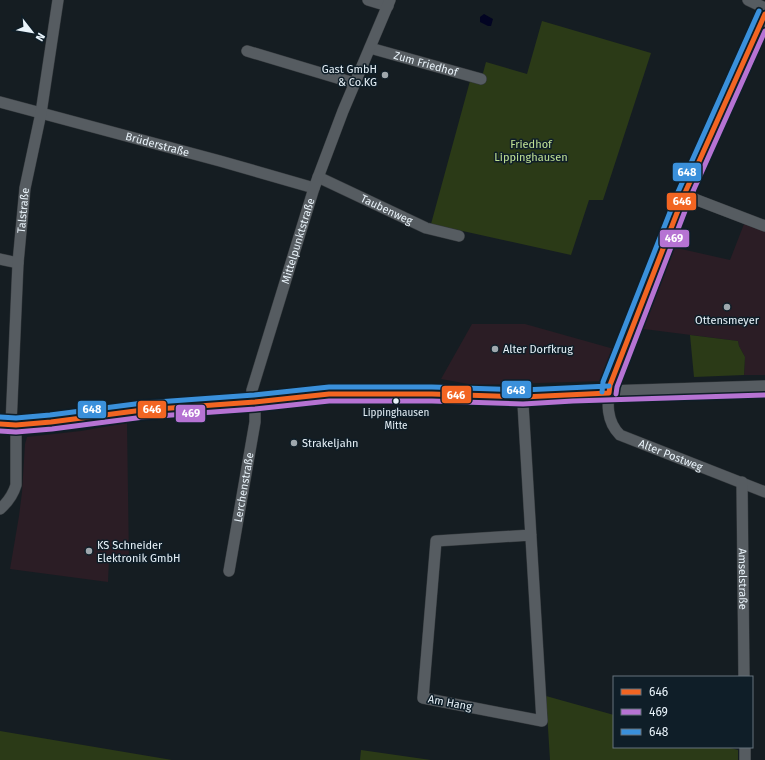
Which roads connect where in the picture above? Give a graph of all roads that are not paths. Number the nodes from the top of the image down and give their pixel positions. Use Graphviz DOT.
graph roads {
  1 [pos="58,0"];
  2 [pos="368,0"];
  3 [pos="748,0"];
  4 [pos="389,3"];
  5 [pos="765,8"];
  6 [pos="765,14"];
  7 [pos="370,48"];
  8 [pos="246,51"];
  9 [pos="481,79"];
  10 [pos="354,83"];
  11 [pos="0,102"];
  12 [pos="41,113"];
  13 [pos="316,183"];
  14 [pos="684,195"];
  15 [pos="765,226"];
  16 [pos="459,236"];
  17 [pos="0,260"];
  18 [pos="18,264"];
  19 [pos="765,388"];
  20 [pos="609,393"];
  21 [pos="523,397"];
  22 [pos="253,402"];
  23 [pos="9,424"];
  24 [pos="742,482"];
  25 [pos="765,492"];
  26 [pos="0,509"];
  27 [pos="531,534"];
  28 [pos="229,571"];
  29 [pos="744,676"];
  30 [pos="745,748"];
  31 [pos="745,760"];
  1 -- 12 [label="street, Talstraße"];
  2 -- 4 [label="street"];
  3 -- 5 [label="street"];
  4 -- 7 [label="street, Mittelpunktstraße"];
  6 -- 14 [label="street, Alter Postweg"];
  7 -- 9 [label="street, Zum Friedhof"];
  7 -- 10 [label="street, Mittelpunktstraße"];
  8 -- 10 [label="street"];
  10 -- 13 [label="street, Mittelpunktstraße"];
  11 -- 12 [label="street, Brüderstraße"];
  12 -- 13 [label="street, Brüderstraße"];
  12 -- 18 [label="street, Talstraße"];
  13 -- 16 [label="street, Taubenweg"];
  13 -- 22 [label="street, Mittelpunktstraße"];
  14 -- 15 [label="street"];
  14 -- 20 [label="street, Alter Postweg"];
  17 -- 18 [label="street"];
  18 -- 23 [label="street, Talstraße"];
  19 -- 20 [label="main road"];
  20 -- 21 [label="main road"];
  20 -- 24 [label="street, Alter Postweg"];
  21 -- 22 [label="main road"];
  21 -- 27 [label="street, Am Hang"];
  22 -- 23 [label="main road"];
  22 -- 28 [label="street, Lerchenstraße"];
  23 -- 26 [label="street, Talstraße"];
  24 -- 25 [label="street, Alter Postweg"];
  24 -- 29 [label="street, Amselstraße"];
  27 -- 27 [label="street, Am Hang"];
  30 -- 31 [label="street"];
}
